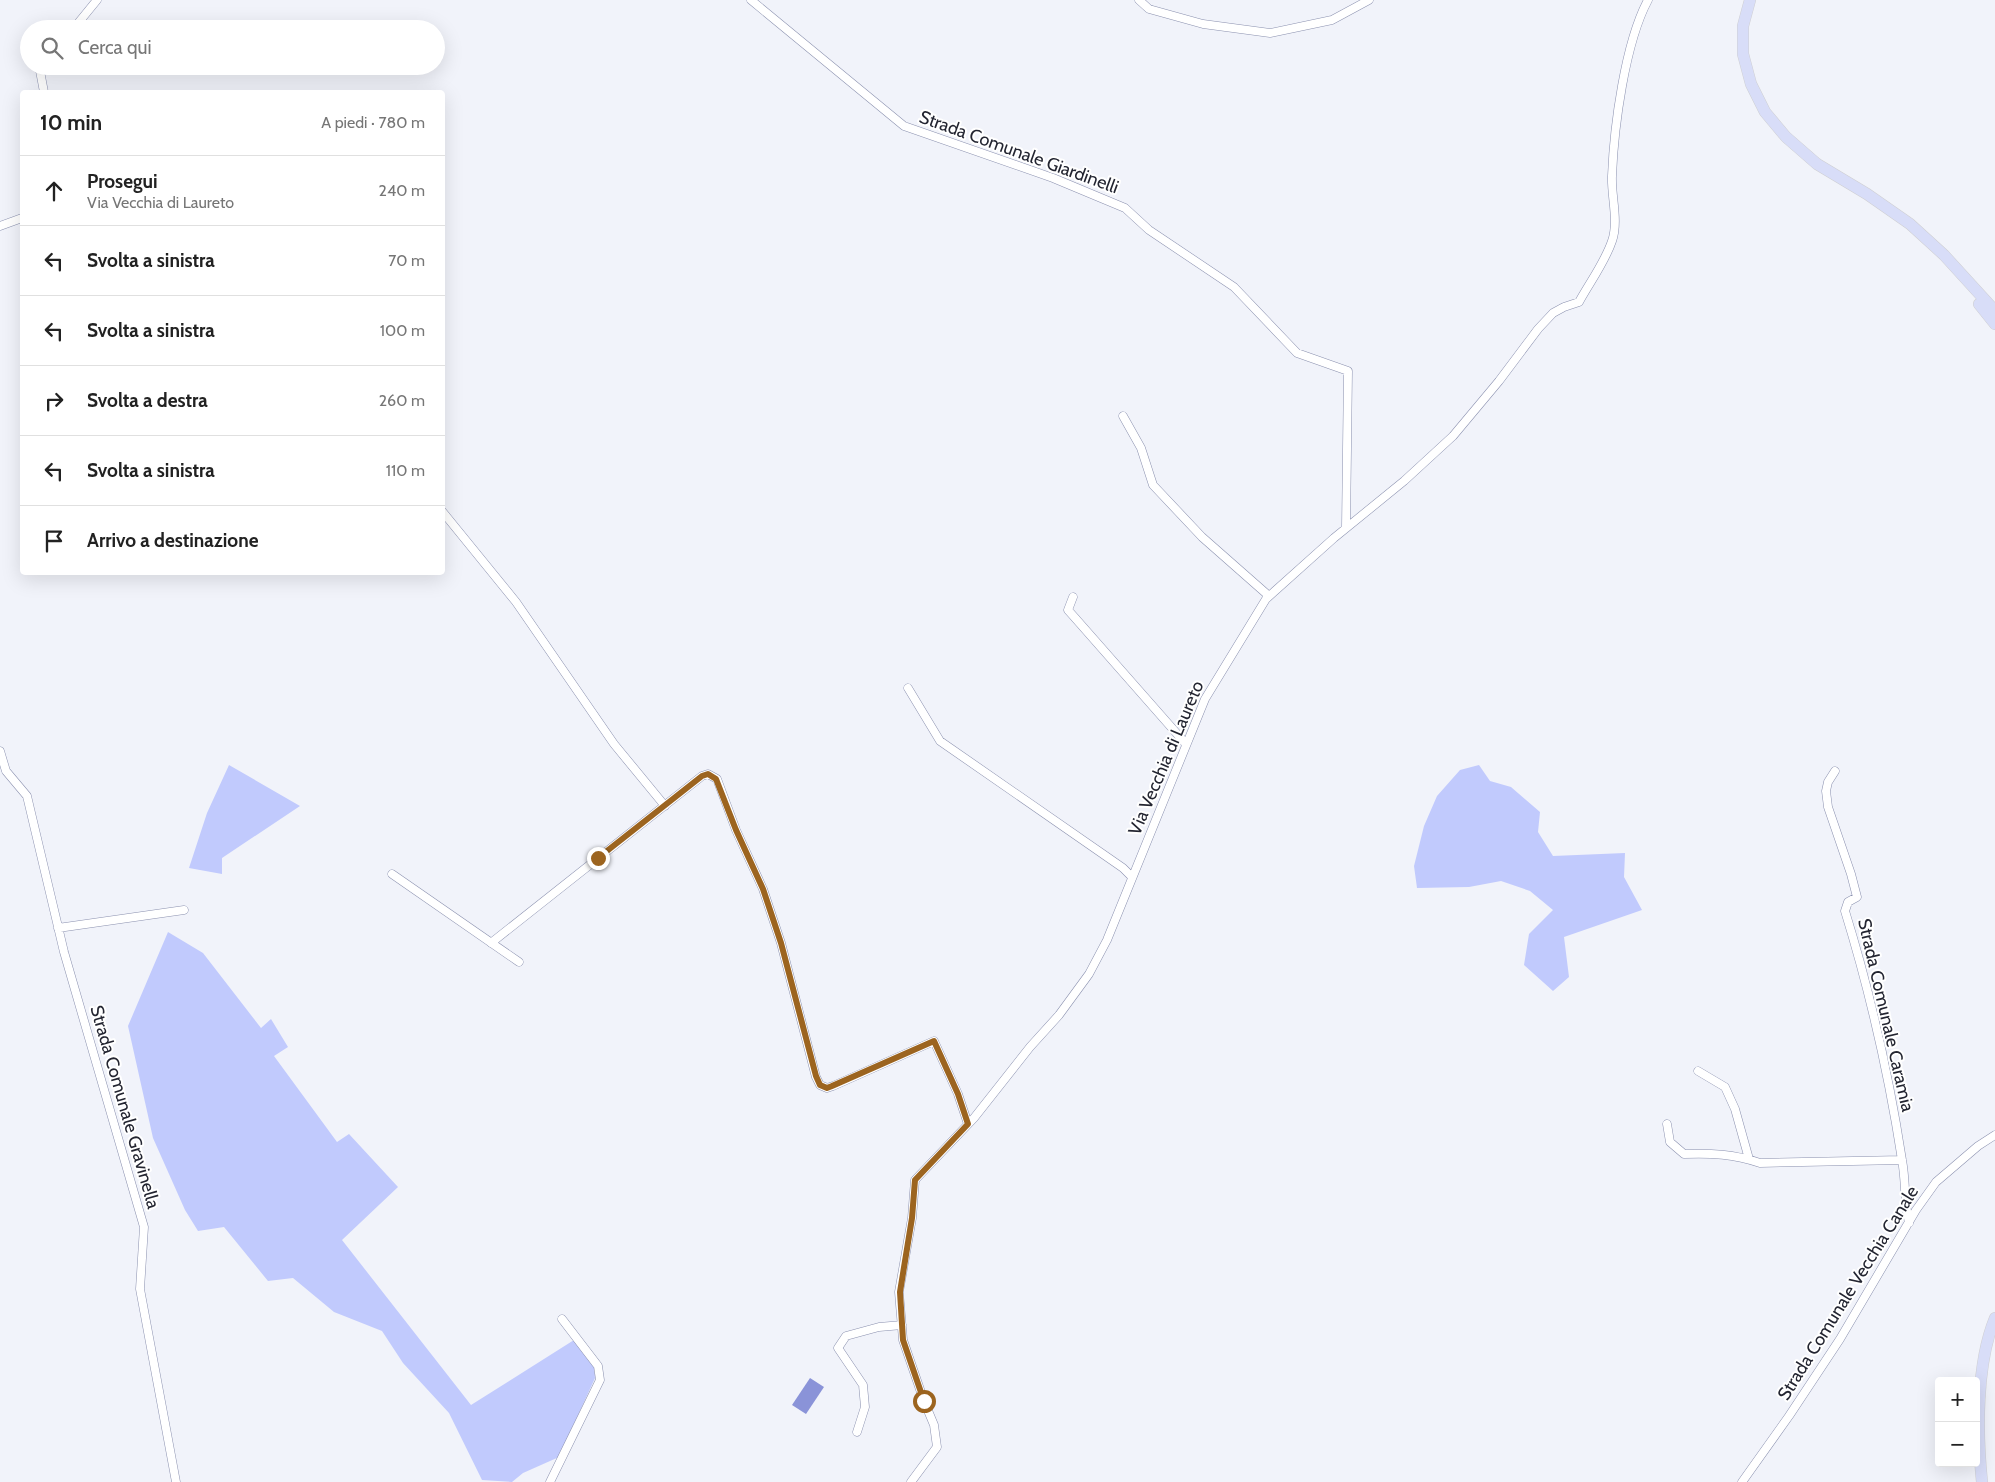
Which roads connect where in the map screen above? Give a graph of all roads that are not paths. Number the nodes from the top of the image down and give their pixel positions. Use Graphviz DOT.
graph roads {
  1 [pos="98,0"];
  2 [pos="751,0"];
  3 [pos="1139,0"];
  4 [pos="1369,0"];
  5 [pos="1648,0"];
  6 [pos="1750,0"];
  7 [pos="81,20"];
  8 [pos="41,75"];
  9 [pos="44,90"];
  10 [pos="20,219"];
  11 [pos="0,226"];
  12 [pos="1927,240"];
  13 [pos="1995,311"];
  14 [pos="1995,324"];
  15 [pos="1123,416"];
  16 [pos="445,515"];
  17 [pos="1346,528"];
  18 [pos="1269,596"];
  19 [pos="1073,597"];
  20 [pos="908,688"];
  21 [pos="1186,744"];
  22 [pos="0,751"];
  23 [pos="1835,771"];
  24 [pos="664,806"];
  25 [pos="392,874"];
  26 [pos="1132,877"];
  27 [pos="184,910"];
  28 [pos="58,928"];
  29 [pos="491,943"];
  30 [pos="519,962"];
  31 [pos="1698,1071"];
  32 [pos="968,1124"];
  33 [pos="1667,1124"];
  34 [pos="1995,1135"];
  35 [pos="1749,1159"];
  36 [pos="1902,1160"];
  37 [pos="1909,1223"];
  38 [pos="1995,1318"];
  39 [pos="562,1319"];
  40 [pos="902,1325"];
  41 [pos="857,1432"];
  42 [pos="176,1482"];
  43 [pos="550,1482"];
  44 [pos="910,1482"];
  45 [pos="1742,1482"];
  46 [pos="1982,1482"];
  1 -- 7 [label="street"];
  2 -- 17 [label="street, Strada Comunale Giardinelli"];
  3 -- 4 [label="street"];
  5 -- 17 [label="street, Via Vecchia di Laureto"];
  6 -- 12 [label="main road"];
  8 -- 9 [label="street"];
  10 -- 11 [label="street"];
  12 -- 13 [label="main road"];
  12 -- 14 [label="main road"];
  15 -- 18 [label="street"];
  16 -- 24 [label="street"];
  17 -- 18 [label="street, Via Vecchia di Laureto"];
  18 -- 21 [label="street, Via Vecchia di Laureto"];
  19 -- 21 [label="street"];
  20 -- 26 [label="street"];
  21 -- 26 [label="street, Via Vecchia di Laureto"];
  22 -- 28 [label="street, Strada Comunale Gravinella"];
  23 -- 36 [label="street, Strada Comunale Caramia"];
  24 -- 29 [label="street"];
  24 -- 32 [label="street"];
  25 -- 29 [label="street"];
  26 -- 32 [label="street, Via Vecchia di Laureto"];
  27 -- 28 [label="street"];
  28 -- 42 [label="street, Strada Comunale Gravinella"];
  29 -- 30 [label="street"];
  31 -- 35 [label="street"];
  32 -- 40 [label="street, Via Vecchia di Laureto"];
  33 -- 35 [label="street"];
  34 -- 37 [label="street, Strada Comunale Vecchia Canale"];
  35 -- 36 [label="street"];
  36 -- 37 [label="street, Strada Comunale Caramia"];
  37 -- 45 [label="street, Strada Comunale Vecchia Canale"];
  38 -- 46 [label="main road"];
  39 -- 43 [label="street"];
  40 -- 41 [label="street"];
  40 -- 44 [label="street, Via Vecchia di Laureto"];
}
